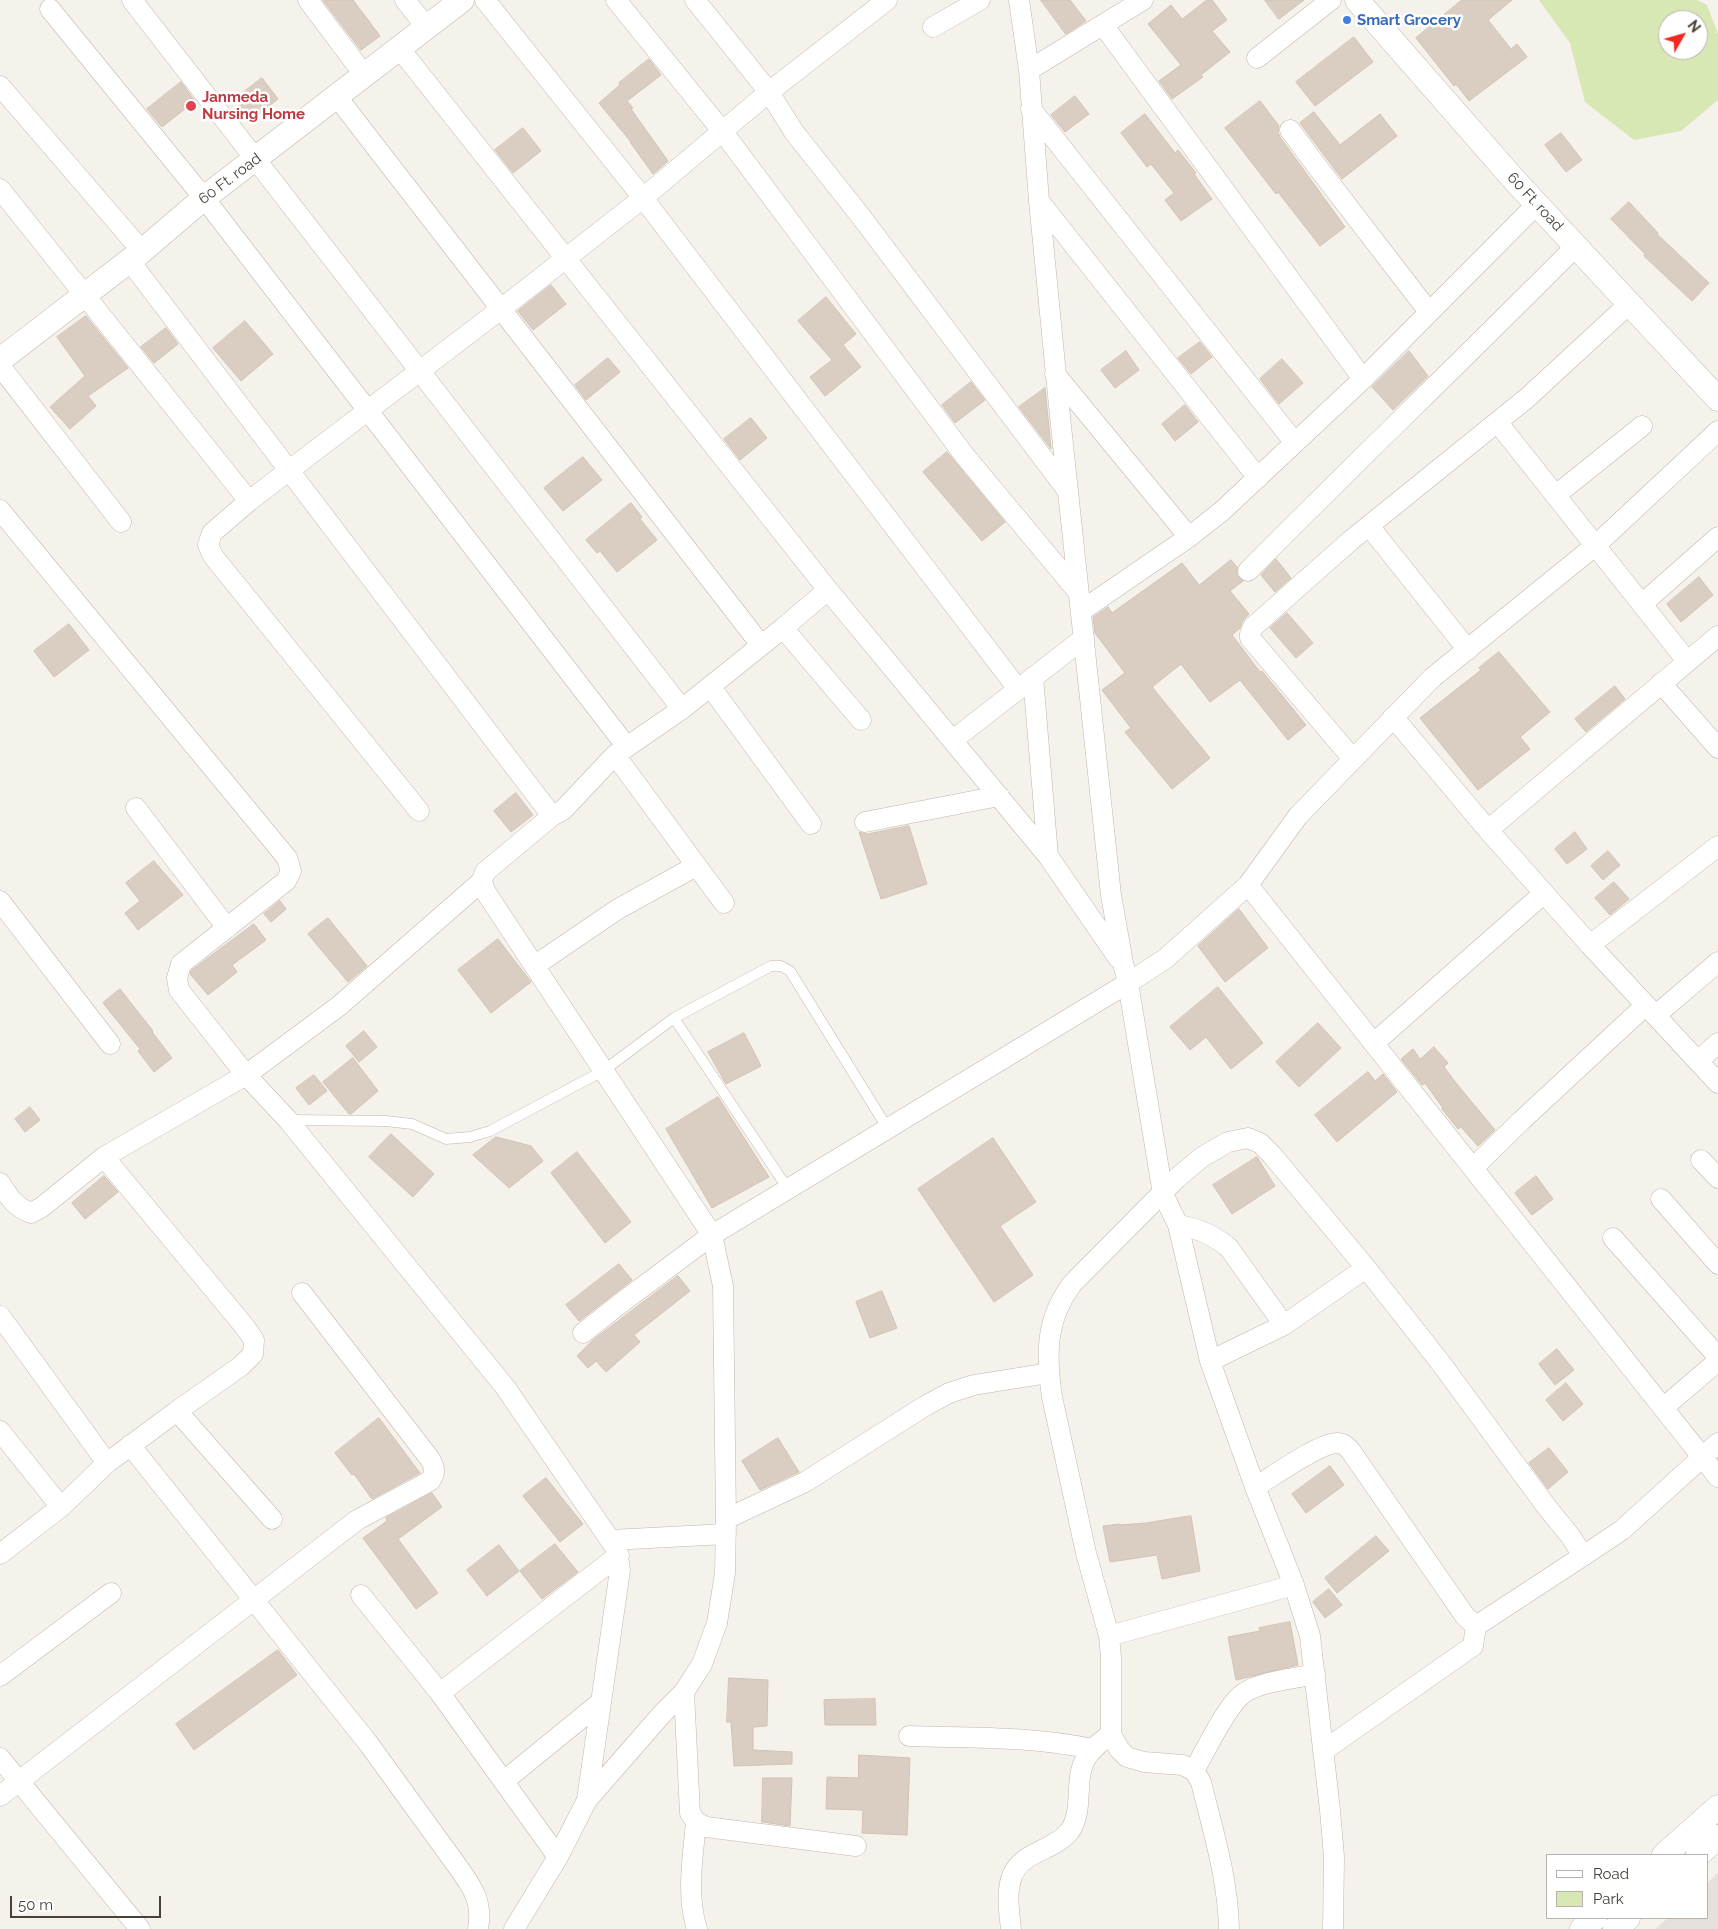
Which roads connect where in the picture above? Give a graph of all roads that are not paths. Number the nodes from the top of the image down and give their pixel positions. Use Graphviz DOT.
graph roads {
  1 [pos="132,0"];
  2 [pos="308,0"];
  3 [pos="405,0"];
  4 [pos="462,0"];
  5 [pos="485,0"];
  6 [pos="616,0"];
  7 [pos="695,0"];
  8 [pos="887,0"];
  9 [pos="980,0"];
  10 [pos="1019,0"];
  11 [pos="1143,0"];
  12 [pos="1331,0"];
  13 [pos="1357,0"];
  14 [pos="50,9"];
  15 [pos="1103,25"];
  16 [pos="933,27"];
  17 [pos="427,28"];
  18 [pos="400,49"];
  19 [pos="1257,58"];
  20 [pos="1029,70"];
  21 [pos="365,76"];
  22 [pos="0,86"];
  23 [pos="769,92"];
  24 [pos="338,97"];
  25 [pos="1031,109"];
  26 [pos="1290,130"];
  27 [pos="723,132"];
  28 [pos="256,159"];
  29 [pos="0,189"];
  30 [pos="204,198"];
  31 [pos="643,198"];
  32 [pos="1038,201"];
  33 [pos="1536,205"];
  34 [pos="1576,246"];
  35 [pos="136,256"];
  36 [pos="565,258"];
  37 [pos="85,295"];
  38 [pos="1629,304"];
  39 [pos="501,308"];
  40 [pos="1429,312"];
  41 [pos="0,360"];
  42 [pos="0,366"];
  43 [pos="420,371"];
  44 [pos="1055,374"];
  45 [pos="1363,379"];
  46 [pos="1718,399"];
  47 [pos="368,411"];
  48 [pos="1498,423"];
  49 [pos="1642,426"];
  50 [pos="1718,431"];
  51 [pos="1295,443"];
  52 [pos="290,472"];
  53 [pos="1258,478"];
  54 [pos="1068,490"];
  55 [pos="1556,495"];
  56 [pos="249,501"];
  57 [pos="0,510"];
  58 [pos="121,522"];
  59 [pos="1369,526"];
  60 [pos="1189,537"];
  61 [pos="1718,537"];
  62 [pos="1596,545"];
  63 [pos="1248,571"];
  64 [pos="828,590"];
  65 [pos="1080,602"];
  66 [pos="1642,604"];
  67 [pos="783,628"];
  68 [pos="1718,636"];
  69 [pos="1084,638"];
  70 [pos="762,645"];
  71 [pos="1468,650"];
  72 [pos="1687,661"];
  73 [pos="1025,683"];
  74 [pos="1662,683"];
  75 [pos="710,686"];
  76 [pos="682,709"];
  77 [pos="1393,717"];
  78 [pos="861,720"];
  79 [pos="953,740"];
  80 [pos="1718,748"];
  81 [pos="621,751"];
  82 [pos="1353,759"];
  83 [pos="999,796"];
  84 [pos="136,808"];
  85 [pos="419,811"];
  86 [pos="552,816"];
  87 [pos="865,822"];
  88 [pos="811,824"];
  89 [pos="1488,830"];
  90 [pos="1718,846"];
  91 [pos="1048,856"];
  92 [pos="696,866"];
  93 [pos="482,881"];
  94 [pos="1248,885"];
  95 [pos="1544,894"];
  96 [pos="0,901"];
  97 [pos="724,904"];
  98 [pos="228,928"];
  99 [pos="1590,944"];
  100 [pos="1718,962"];
  101 [pos="1123,963"];
  102 [pos="534,966"];
  103 [pos="1128,983"];
  104 [pos="1651,1010"];
  105 [pos="674,1018"];
  106 [pos="1374,1043"];
  107 [pos="1718,1043"];
  108 [pos="110,1044"];
  109 [pos="1698,1061"];
  110 [pos="604,1072"];
  111 [pos="246,1075"];
  112 [pos="1718,1083"];
  113 [pos="288,1120"];
  114 [pos="888,1129"];
  115 [pos="104,1157"];
  116 [pos="1702,1160"];
  117 [pos="1473,1168"];
  118 [pos="1718,1178"];
  119 [pos="0,1183"];
  120 [pos="788,1189"];
  121 [pos="1163,1194"];
  122 [pos="1661,1199"];
  123 [pos="1178,1225"];
  124 [pos="712,1235"];
  125 [pos="1612,1238"];
  126 [pos="1718,1264"];
  127 [pos="1366,1268"];
  128 [pos="302,1293"];
  129 [pos="0,1316"];
  130 [pos="1284,1324"];
  131 [pos="583,1333"];
  132 [pos="1718,1359"];
  133 [pos="1210,1361"];
  134 [pos="1048,1373"];
  135 [pos="1663,1408"];
  136 [pos="177,1411"];
  137 [pos="0,1431"];
  138 [pos="1718,1443"];
  139 [pos="130,1446"];
  140 [pos="1702,1457"];
  141 [pos="107,1463"];
  142 [pos="1718,1477"];
  143 [pos="1255,1487"];
  144 [pos="62,1507"];
  145 [pos="272,1519"];
  146 [pos="726,1526"];
  147 [pos="615,1548"];
  148 [pos="0,1554"];
  149 [pos="1583,1556"];
  150 [pos="1294,1585"];
  151 [pos="111,1593"];
  152 [pos="361,1595"];
  153 [pos="255,1600"];
  154 [pos="1476,1626"];
  155 [pos="1109,1636"];
  156 [pos="1315,1674"];
  157 [pos="0,1676"];
  158 [pos="684,1692"];
  159 [pos="440,1693"];
  160 [pos="601,1702"];
  161 [pos="1111,1734"];
  162 [pos="909,1736"];
  163 [pos="1092,1749"];
  164 [pos="1323,1751"];
  165 [pos="0,1758"];
  166 [pos="1194,1771"];
  167 [pos="504,1781"];
  168 [pos="18,1782"];
  169 [pos="0,1796"];
  170 [pos="587,1800"];
  171 [pos="1718,1807"];
  172 [pos="696,1822"];
  173 [pos="1718,1837"];
  174 [pos="856,1846"];
  175 [pos="1665,1854"];
  176 [pos="1699,1854"];
  177 [pos="558,1857"];
  178 [pos="1594,1919"];
  179 [pos="1627,1919"];
  180 [pos="140,1929"];
  181 [pos="478,1929"];
  182 [pos="514,1929"];
  183 [pos="697,1929"];
  184 [pos="1011,1929"];
  185 [pos="1229,1929"];
  186 [pos="1333,1929"];
  187 [pos="1582,1929"];
  188 [pos="1615,1929"];
  1 -- 28 [label="street"];
  2 -- 21 [label="street"];
  3 -- 17 [label="street"];
  4 -- 17 [label="street, 60 Ft. road"];
  5 -- 31 [label="street"];
  6 -- 27 [label="street"];
  7 -- 23 [label="street"];
  8 -- 23 [label="street"];
  9 -- 16 [label="street"];
  10 -- 20 [label="street"];
  11 -- 15 [label="street"];
  12 -- 19 [label="street"];
  13 -- 33 [label="street, 60 Ft. road"];
  14 -- 30 [label="street"];
  15 -- 20 [label="street"];
  15 -- 45 [label="street"];
  17 -- 18 [label="street, 60 Ft. road"];
  18 -- 21 [label="street, 60 Ft. road"];
  18 -- 36 [label="street"];
  20 -- 25 [label="street"];
  21 -- 24 [label="street, 60 Ft. road"];
  22 -- 35 [label="street"];
  23 -- 27 [label="street"];
  23 -- 54 [label="street"];
  24 -- 28 [label="street, 60 Ft. road"];
  24 -- 39 [label="street"];
  25 -- 32 [label="street"];
  25 -- 51 [label="street"];
  26 -- 40 [label="street"];
  27 -- 31 [label="street"];
  27 -- 65 [label="street"];
  28 -- 30 [label="street, 60 Ft. road"];
  28 -- 43 [label="street"];
  29 -- 37 [label="street"];
  30 -- 35 [label="street, 60 Ft. road"];
  30 -- 47 [label="street"];
  31 -- 36 [label="street"];
  31 -- 73 [label="street"];
  32 -- 44 [label="street"];
  32 -- 53 [label="street"];
  33 -- 34 [label="street, 60 Ft. road"];
  33 -- 40 [label="street"];
  34 -- 38 [label="street, 60 Ft. road"];
  34 -- 63 [label="street"];
  35 -- 37 [label="street, 60 Ft. road"];
  35 -- 52 [label="street"];
  36 -- 39 [label="street"];
  36 -- 64 [label="street"];
  37 -- 41 [label="street, 60 Ft. road"];
  37 -- 56 [label="street"];
  38 -- 46 [label="street, 60 Ft. road"];
  38 -- 48 [label="street"];
  39 -- 43 [label="street"];
  39 -- 70 [label="street"];
  40 -- 45 [label="street"];
  42 -- 58 [label="street"];
  43 -- 47 [label="street"];
  43 -- 76 [label="street"];
  44 -- 54 [label="street"];
  44 -- 60 [label="street"];
  45 -- 51 [label="street"];
  47 -- 52 [label="street"];
  47 -- 81 [label="street"];
  48 -- 55 [label="street"];
  48 -- 59 [label="street"];
  49 -- 55 [label="street"];
  50 -- 62 [label="street"];
  51 -- 53 [label="street"];
  52 -- 56 [label="street"];
  52 -- 86 [label="street"];
  53 -- 60 [label="street"];
  54 -- 65 [label="street"];
  55 -- 62 [label="street"];
  56 -- 85 [label="street"];
  57 -- 98 [label="street"];
  59 -- 71 [label="street"];
  59 -- 82 [label="street"];
  60 -- 65 [label="street"];
  61 -- 66 [label="street"];
  62 -- 66 [label="street"];
  62 -- 71 [label="street"];
  64 -- 67 [label="street"];
  64 -- 79 [label="street"];
  65 -- 69 [label="street"];
  66 -- 72 [label="street"];
  67 -- 70 [label="street"];
  67 -- 78 [label="street"];
  68 -- 72 [label="street"];
  69 -- 73 [label="street"];
  69 -- 101 [label="street"];
  70 -- 75 [label="street"];
  71 -- 77 [label="street"];
  72 -- 74 [label="street"];
  73 -- 79 [label="street"];
  73 -- 91 [label="street"];
  74 -- 80 [label="street"];
  74 -- 89 [label="street"];
  75 -- 76 [label="street"];
  75 -- 88 [label="street"];
  76 -- 81 [label="street"];
  77 -- 82 [label="street"];
  77 -- 89 [label="street"];
  79 -- 83 [label="street"];
  81 -- 86 [label="street"];
  81 -- 92 [label="street"];
  82 -- 94 [label="street"];
  83 -- 87 [label="street"];
  83 -- 91 [label="street"];
  84 -- 98 [label="street"];
  86 -- 93 [label="street"];
  89 -- 95 [label="street"];
  90 -- 99 [label="street"];
  91 -- 101 [label="street"];
  92 -- 97 [label="street"];
  92 -- 102 [label="street"];
  93 -- 102 [label="street"];
  93 -- 111 [label="street"];
  94 -- 103 [label="street"];
  94 -- 106 [label="street"];
  95 -- 99 [label="street"];
  95 -- 106 [label="street"];
  96 -- 108 [label="street"];
  98 -- 111 [label="street"];
  99 -- 104 [label="street"];
  100 -- 104 [label="street"];
  101 -- 103 [label="street"];
  102 -- 110 [label="street"];
  103 -- 114 [label="street"];
  103 -- 121 [label="street"];
  104 -- 109 [label="street"];
  104 -- 117 [label="street"];
  105 -- 110 [label="lane"];
  105 -- 114 [label="lane"];
  105 -- 120 [label="lane"];
  106 -- 117 [label="street"];
  107 -- 109 [label="street"];
  109 -- 112 [label="street"];
  110 -- 113 [label="lane"];
  110 -- 124 [label="street"];
  111 -- 113 [label="street"];
  111 -- 115 [label="street"];
  113 -- 147 [label="street"];
  114 -- 120 [label="street"];
  115 -- 119 [label="street"];
  115 -- 136 [label="street"];
  116 -- 118 [label="street"];
  117 -- 135 [label="street"];
  120 -- 124 [label="street"];
  121 -- 123 [label="street"];
  121 -- 127 [label="street"];
  121 -- 134 [label="street"];
  122 -- 126 [label="street"];
  123 -- 130 [label="street"];
  123 -- 133 [label="street"];
  124 -- 131 [label="street"];
  124 -- 146 [label="street"];
  125 -- 132 [label="street"];
  127 -- 130 [label="street"];
  127 -- 149 [label="street"];
  128 -- 153 [label="street"];
  129 -- 141 [label="street"];
  130 -- 133 [label="street"];
  132 -- 135 [label="street"];
  133 -- 143 [label="street"];
  134 -- 146 [label="street"];
  134 -- 155 [label="street"];
  135 -- 140 [label="street"];
  136 -- 139 [label="street"];
  136 -- 145 [label="street"];
  137 -- 144 [label="street"];
  138 -- 140 [label="street"];
  139 -- 141 [label="street"];
  139 -- 153 [label="street"];
  140 -- 142 [label="street"];
  140 -- 149 [label="street"];
  141 -- 144 [label="street"];
  143 -- 150 [label="street"];
  143 -- 154 [label="street"];
  144 -- 148 [label="street"];
  146 -- 147 [label="street"];
  146 -- 158 [label="street"];
  147 -- 159 [label="street"];
  147 -- 160 [label="street"];
  149 -- 154 [label="street"];
  150 -- 155 [label="street"];
  150 -- 156 [label="street"];
  151 -- 157 [label="street"];
  152 -- 159 [label="street"];
  153 -- 168 [label="street"];
  153 -- 181 [label="street"];
  154 -- 164 [label="street"];
  155 -- 161 [label="street"];
  156 -- 164 [label="street"];
  156 -- 166 [label="street"];
  158 -- 170 [label="street"];
  158 -- 172 [label="street"];
  159 -- 167 [label="street"];
  160 -- 167 [label="street"];
  160 -- 170 [label="street"];
  161 -- 163 [label="street"];
  161 -- 166 [label="street"];
  162 -- 163 [label="street"];
  163 -- 184 [label="street"];
  164 -- 186 [label="street"];
  165 -- 168 [label="street"];
  166 -- 185 [label="street"];
  167 -- 177 [label="street"];
  168 -- 169 [label="street"];
  168 -- 180 [label="street"];
  170 -- 177 [label="street"];
  171 -- 175 [label="street"];
  172 -- 174 [label="street"];
  172 -- 183 [label="street"];
  173 -- 176 [label="street"];
  177 -- 182 [label="street"];
  178 -- 187 [label="street"];
  179 -- 188 [label="street"];
}
